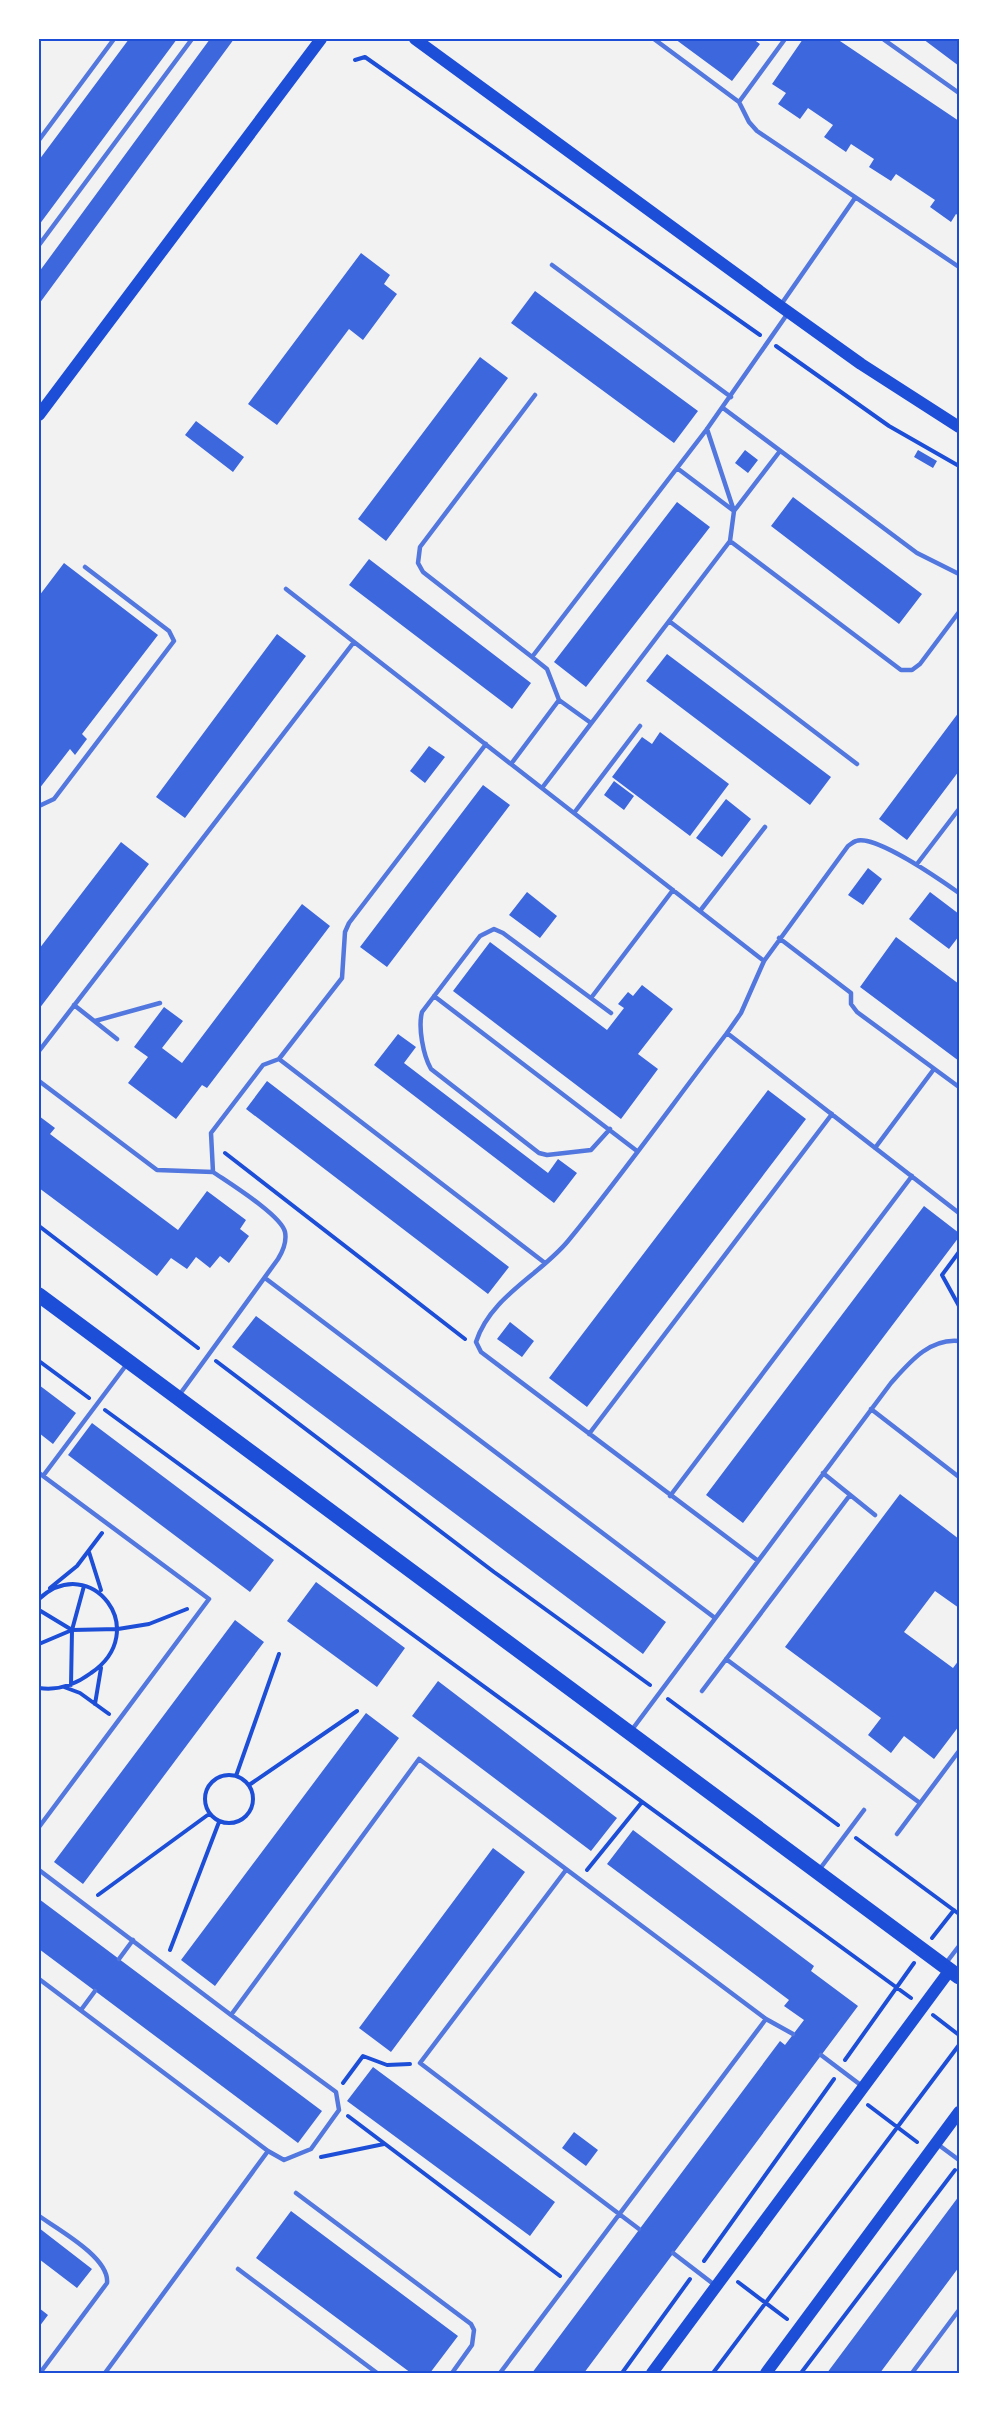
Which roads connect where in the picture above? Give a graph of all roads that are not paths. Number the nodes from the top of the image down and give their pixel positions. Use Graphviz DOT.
graph roads {
  1 [pos="114,39"];
  2 [pos="192,39"];
  3 [pos="321,39"];
  4 [pos="415,39"];
  5 [pos="654,39"];
  6 [pos="785,39"];
  7 [pos="883,39"];
  8 [pos="959,93"];
  9 [pos="739,102"];
  10 [pos="39,140"];
  11 [pos="855,198"];
  12 [pos="39,245"];
  13 [pos="552,265"];
  14 [pos="959,267"];
  15 [pos="784,309"];
  16 [pos="535,395"];
  17 [pos="731,397"];
  18 [pos="723,408"];
  19 [pos="39,415"];
  20 [pos="959,427"];
  21 [pos="707,429"];
  22 [pos="780,450"];
  23 [pos="677,468"];
  24 [pos="734,511"];
  25 [pos="730,541"];
  26 [pos="86,567"];
  27 [pos="959,574"];
  28 [pos="286,589"];
  29 [pos="959,612"];
  30 [pos="669,621"];
  31 [pos="354,642"];
  32 [pos="532,657"];
  33 [pos="559,700"];
  34 [pos="591,723"];
  35 [pos="640,726"];
  36 [pos="486,744"];
  37 [pos="511,764"];
  38 [pos="857,764"];
  39 [pos="542,788"];
  40 [pos="39,806"];
  41 [pos="959,809"];
  42 [pos="574,813"];
  43 [pos="765,827"];
  44 [pos="917,864"];
  45 [pos="673,890"];
  46 [pos="959,893"];
  47 [pos="700,911"];
  48 [pos="779,938"];
  49 [pos="764,961"];
  50 [pos="434,996"];
  51 [pos="591,998"];
  52 [pos="160,1003"];
  53 [pos="74,1005"];
  54 [pos="611,1013"];
  55 [pos="95,1021"];
  56 [pos="727,1033"];
  57 [pos="117,1039"];
  58 [pos="39,1051"];
  59 [pos="279,1059"];
  60 [pos="934,1069"];
  61 [pos="39,1081"];
  62 [pos="959,1087"];
  63 [pos="832,1114"];
  64 [pos="610,1129"];
  65 [pos="875,1148"];
  66 [pos="637,1150"];
  67 [pos="213,1172"];
  68 [pos="912,1176"];
  69 [pos="959,1213"];
  70 [pos="545,1263"];
  71 [pos="265,1278"];
  72 [pos="39,1295"];
  73 [pos="959,1341"];
  74 [pos="129,1361"];
  75 [pos="177,1397"];
  76 [pos="871,1409"];
  77 [pos="589,1434"];
  78 [pos="823,1473"];
  79 [pos="41,1474"];
  80 [pos="959,1477"];
  81 [pos="850,1495"];
  82 [pos="670,1496"];
  83 [pos="876,1515"];
  84 [pos="758,1560"];
  85 [pos="715,1618"];
  86 [pos="726,1659"];
  87 [pos="702,1691"];
  88 [pos="629,1733"];
  89 [pos="959,1751"];
  90 [pos="920,1803"];
  91 [pos="864,1810"];
  92 [pos="39,1827"];
  93 [pos="897,1834"];
  94 [pos="39,1870"];
  95 [pos="566,1870"];
  96 [pos="817,1872"];
  97 [pos="133,1940"];
  98 [pos="959,1946"];
  99 [pos="119,1959"];
  100 [pos="951,1971"];
  101 [pos="39,1979"];
  102 [pos="95,1991"];
  103 [pos="81,2010"];
  104 [pos="231,2015"];
  105 [pos="766,2019"];
  106 [pos="793,2034"];
  107 [pos="821,2055"];
  108 [pos="860,2092"];
  109 [pos="959,2112"];
  110 [pos="933,2148"];
  111 [pos="268,2151"];
  112 [pos="959,2163"];
  113 [pos="296,2193"];
  114 [pos="619,2214"];
  115 [pos="39,2216"];
  116 [pos="639,2229"];
  117 [pos="673,2253"];
  118 [pos="238,2269"];
  119 [pos="716,2286"];
  120 [pos="959,2310"];
  121 [pos="40,2373"];
  122 [pos="105,2373"];
  123 [pos="377,2373"];
  124 [pos="452,2373"];
  125 [pos="500,2373"];
  126 [pos="652,2373"];
  127 [pos="766,2373"];
  128 [pos="912,2373"];
  1 -- 10 [label="lane"];
  2 -- 12 [label="lane"];
  3 -- 19 [label="main road"];
  4 -- 15 [label="main road"];
  5 -- 9 [label="lane"];
  6 -- 9 [label="lane"];
  7 -- 8 [label="lane"];
  9 -- 11 [label="lane"];
  11 -- 14 [label="lane"];
  11 -- 15 [label="lane"];
  13 -- 17 [label="lane"];
  15 -- 17 [label="lane"];
  15 -- 20 [label="main road"];
  16 -- 32 [label="lane"];
  17 -- 18 [label="lane"];
  18 -- 21 [label="lane"];
  18 -- 22 [label="lane"];
  21 -- 23 [label="lane"];
  21 -- 24 [label="lane"];
  22 -- 24 [label="lane"];
  22 -- 27 [label="lane"];
  23 -- 24 [label="lane"];
  23 -- 32 [label="lane"];
  24 -- 25 [label="lane"];
  25 -- 29 [label="lane"];
  25 -- 30 [label="lane"];
  26 -- 40 [label="lane"];
  28 -- 31 [label="lane"];
  30 -- 34 [label="lane"];
  30 -- 38 [label="lane"];
  31 -- 36 [label="lane"];
  31 -- 53 [label="lane"];
  32 -- 33 [label="lane"];
  33 -- 34 [label="lane"];
  33 -- 37 [label="lane"];
  34 -- 39 [label="lane"];
  35 -- 42 [label="lane"];
  36 -- 37 [label="lane"];
  36 -- 59 [label="lane"];
  37 -- 39 [label="lane"];
  39 -- 42 [label="lane"];
  41 -- 44 [label="lane"];
  42 -- 45 [label="lane"];
  43 -- 47 [label="lane"];
  44 -- 46 [label="lane"];
  44 -- 48 [label="lane"];
  45 -- 47 [label="lane"];
  45 -- 51 [label="lane"];
  47 -- 49 [label="lane"];
  48 -- 49 [label="lane"];
  48 -- 60 [label="lane"];
  49 -- 56 [label="lane"];
  50 -- 51 [label="lane"];
  50 -- 64 [label="lane"];
  50 -- 64 [label="lane"];
  51 -- 54 [label="lane"];
  52 -- 55 [label="lane"];
  53 -- 55 [label="lane"];
  53 -- 58 [label="lane"];
  55 -- 57 [label="lane"];
  56 -- 63 [label="lane"];
  56 -- 66 [label="lane"];
  59 -- 67 [label="lane"];
  59 -- 70 [label="lane"];
  60 -- 62 [label="lane"];
  60 -- 65 [label="lane"];
  61 -- 67 [label="lane"];
  63 -- 65 [label="lane"];
  63 -- 77 [label="lane"];
  64 -- 66 [label="lane"];
  65 -- 68 [label="lane"];
  66 -- 70 [label="lane"];
  67 -- 71 [label="lane"];
  68 -- 69 [label="lane"];
  68 -- 82 [label="lane"];
  70 -- 77 [label="lane"];
  71 -- 75 [label="lane"];
  71 -- 85 [label="lane"];
  72 -- 74 [label="main road"];
  73 -- 76 [label="lane"];
  74 -- 75 [label="main road"];
  74 -- 79 [label="lane"];
  75 -- 88 [label="main road"];
  76 -- 78 [label="lane"];
  76 -- 80 [label="lane"];
  77 -- 82 [label="lane"];
  78 -- 81 [label="lane"];
  78 -- 84 [label="lane"];
  79 -- 92 [label="lane"];
  81 -- 83 [label="lane"];
  81 -- 86 [label="lane"];
  82 -- 84 [label="lane"];
  84 -- 85 [label="lane"];
  85 -- 88 [label="lane"];
  86 -- 87 [label="lane"];
  86 -- 90 [label="lane"];
  88 -- 96 [label="main road"];
  89 -- 90 [label="lane"];
  90 -- 93 [label="lane"];
  91 -- 96 [label="lane"];
  94 -- 97 [label="lane"];
  95 -- 104 [label="lane"];
  95 -- 105 [label="lane"];
  95 -- 114 [label="lane"];
  96 -- 100 [label="main road"];
  97 -- 99 [label="lane"];
  97 -- 104 [label="lane"];
  98 -- 100 [label="lane"];
  100 -- 108 [label="main road"];
  101 -- 103 [label="lane"];
  102 -- 103 [label="lane"];
  103 -- 111 [label="lane"];
  104 -- 111 [label="lane"];
  105 -- 106 [label="lane"];
  105 -- 114 [label="lane"];
  107 -- 108 [label="lane"];
  108 -- 119 [label="main road"];
  109 -- 110 [label="main road"];
  110 -- 112 [label="lane"];
  110 -- 127 [label="main road"];
  111 -- 122 [label="lane"];
  113 -- 124 [label="lane"];
  114 -- 116 [label="lane"];
  114 -- 125 [label="lane"];
  115 -- 121 [label="lane"];
  117 -- 119 [label="lane"];
  118 -- 123 [label="lane"];
  119 -- 126 [label="main road"];
  120 -- 128 [label="lane"];
}
